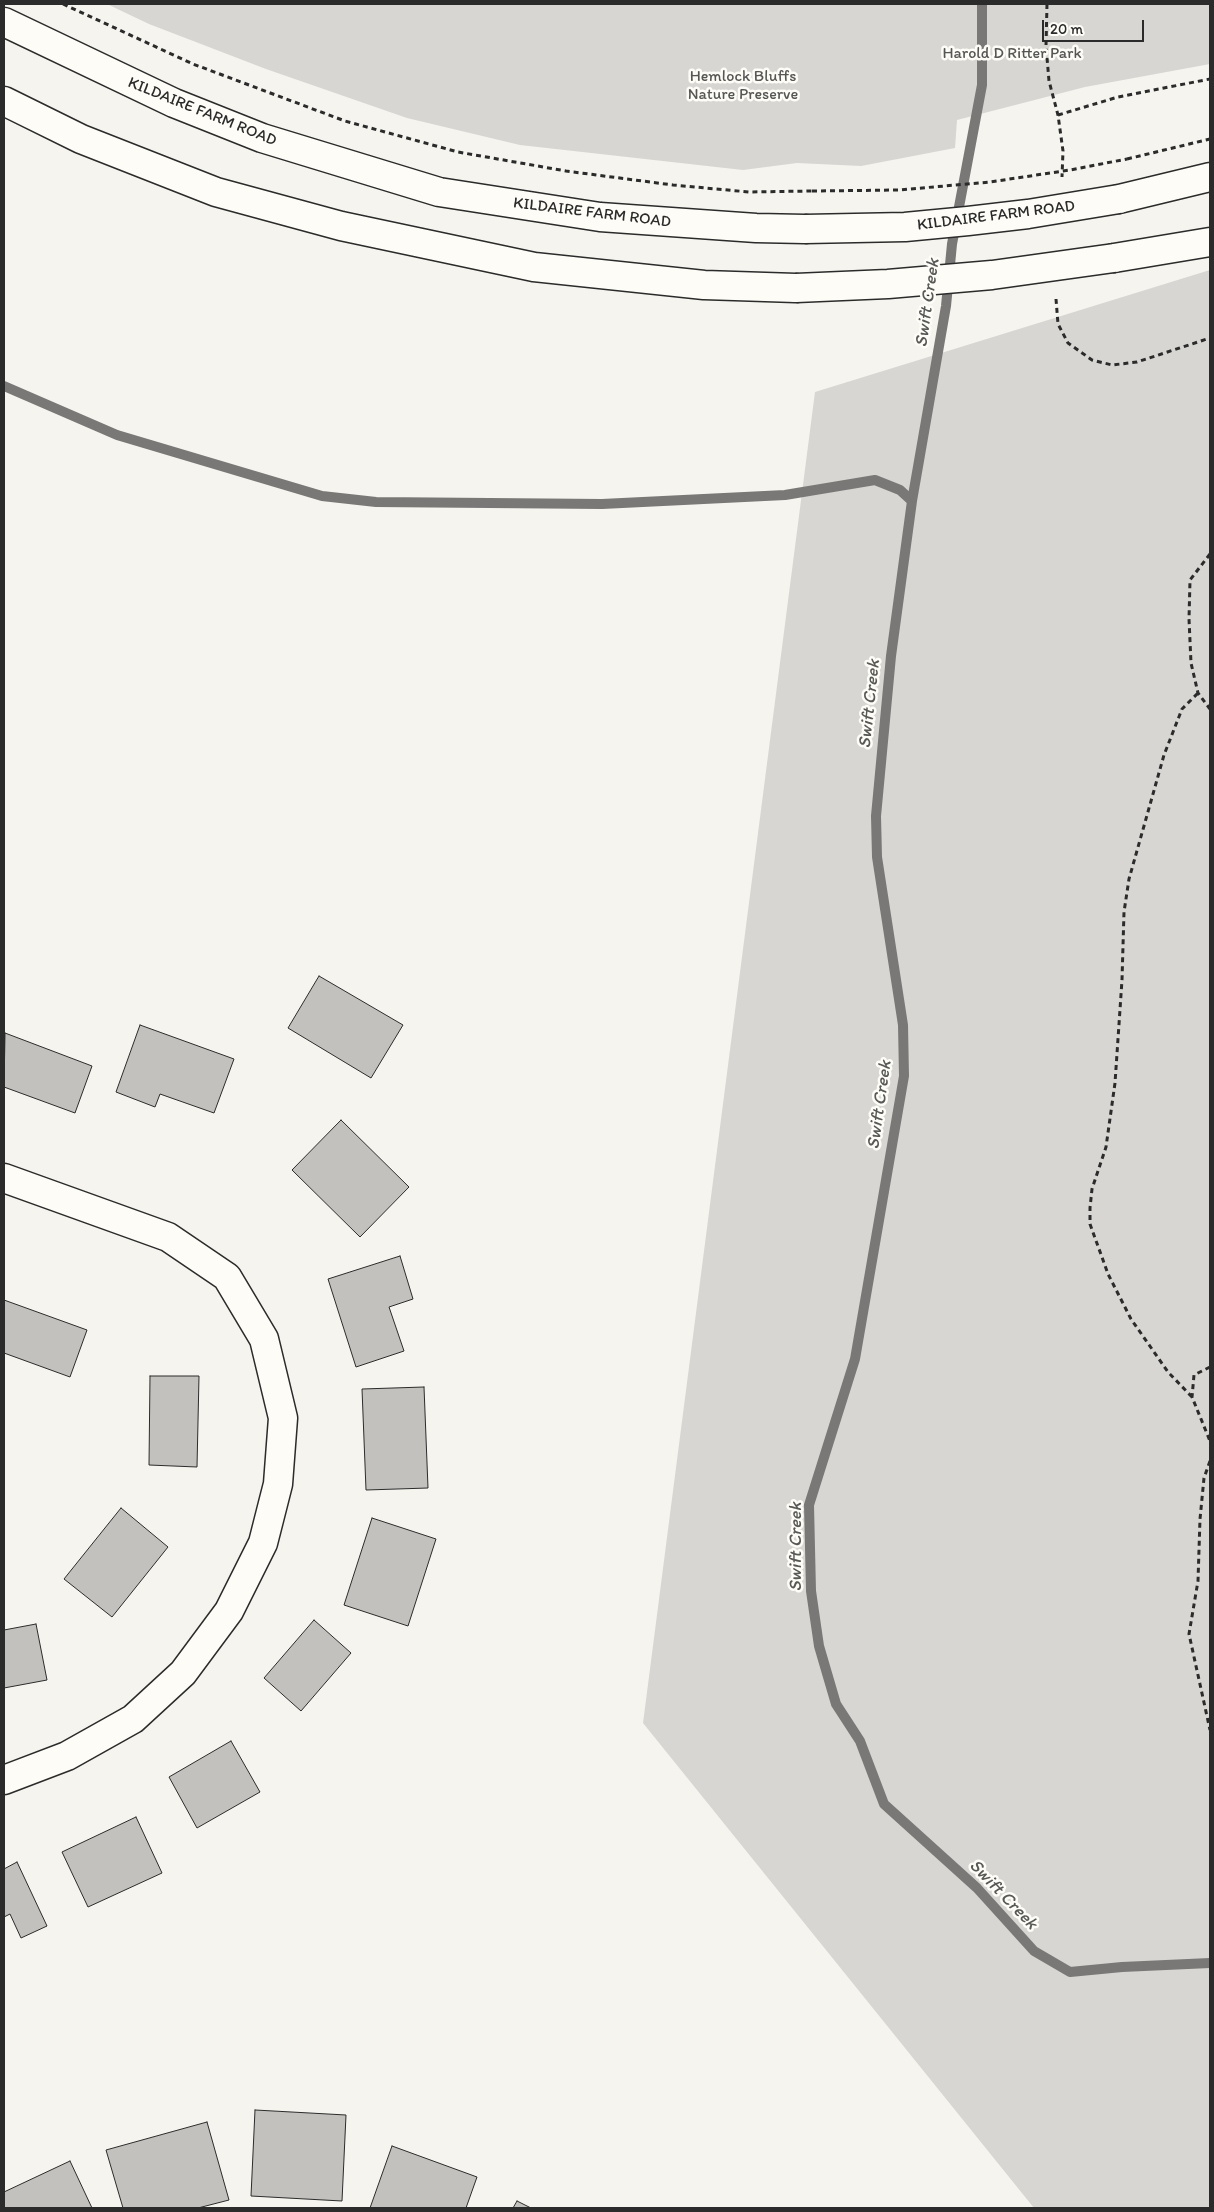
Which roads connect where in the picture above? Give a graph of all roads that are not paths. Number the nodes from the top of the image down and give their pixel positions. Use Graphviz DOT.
graph roads {
  1 [pos="4,22"];
  2 [pos="4,101"];
  3 [pos="1210,177"];
  4 [pos="1210,242"];
  5 [pos="4,1178"];
  6 [pos="4,1780"];
  1 -- 3 [label="main road, KILDAIRE FARM ROAD, bridge"];
  2 -- 4 [label="main road, bridge"];
  5 -- 6 [label="main road"];
}
